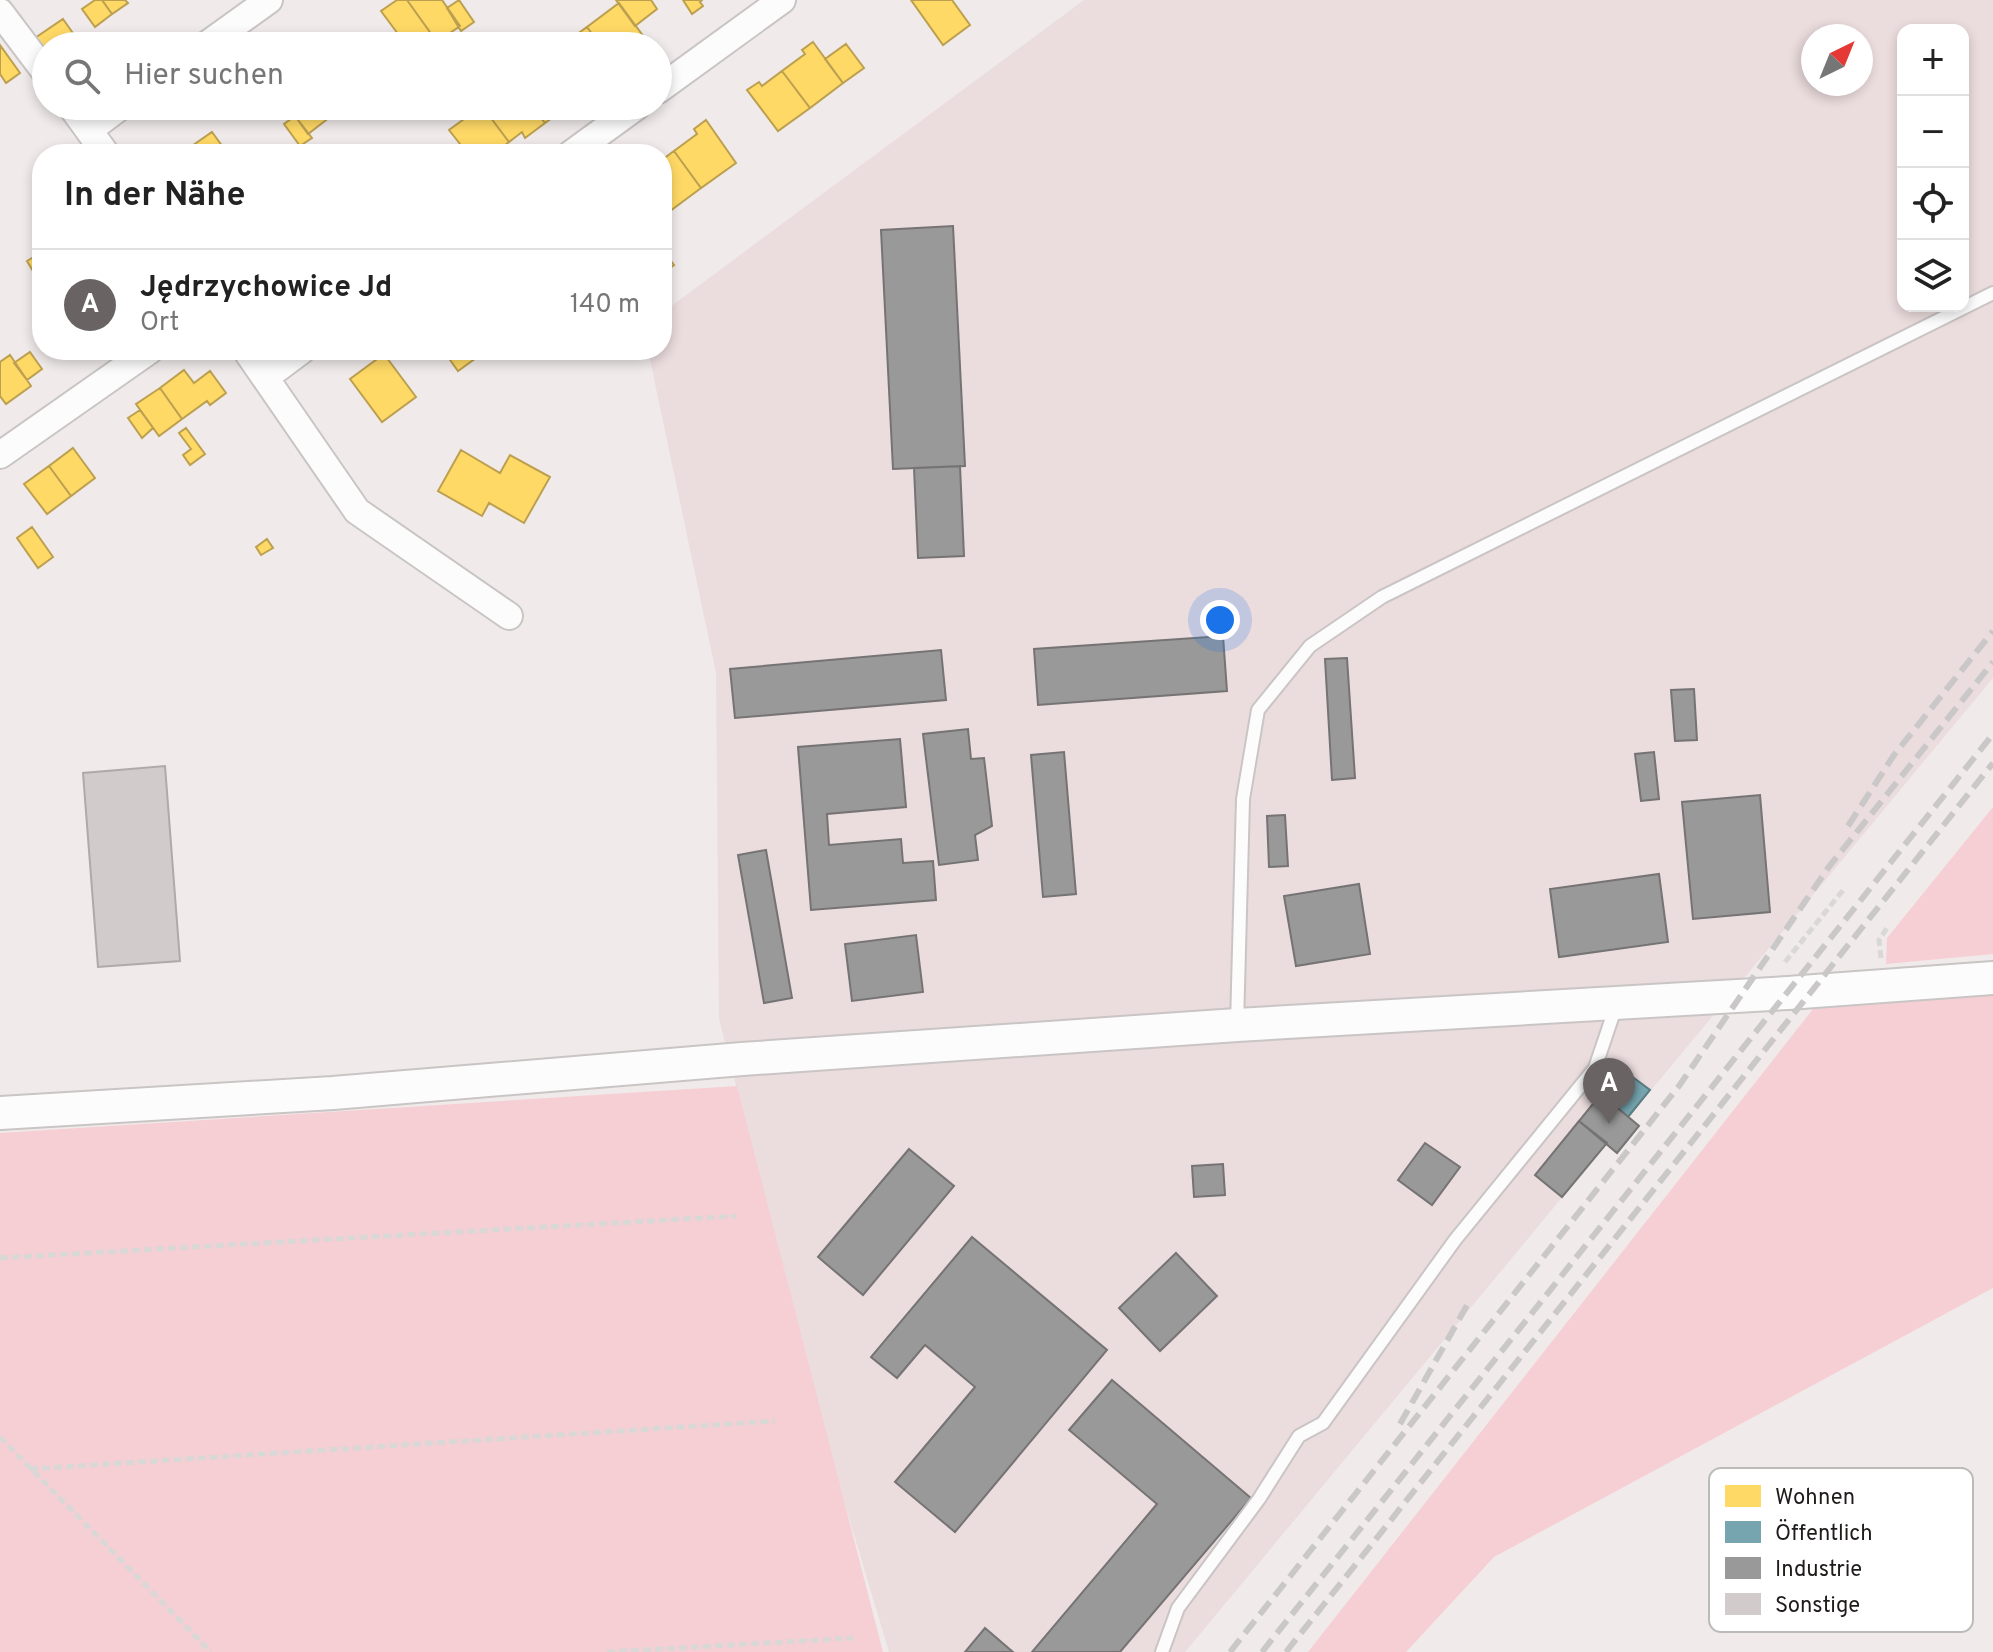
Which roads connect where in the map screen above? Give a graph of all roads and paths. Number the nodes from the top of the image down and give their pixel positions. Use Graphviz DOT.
graph roads {
  1 [pos="269,0"];
  2 [pos="782,0"];
  3 [pos="0,12"];
  4 [pos="224,32"];
  5 [pos="32,54"];
  6 [pos="672,80"];
  7 [pos="82,120"];
  8 [pos="102,120"];
  9 [pos="618,120"];
  10 [pos="89,130"];
  11 [pos="99,144"];
  12 [pos="585,144"];
  13 [pos="1993,293"];
  14 [pos="136,360"];
  15 [pos="253,360"];
  16 [pos="289,360"];
  17 [pos="266,377"];
  18 [pos="0,455"];
  19 [pos="509,616"];
  20 [pos="1844,889"];
  21 [pos="1779,970"];
  22 [pos="1993,978"];
  23 [pos="1618,1003"];
  24 [pos="1237,1025"];
  25 [pos="0,1113"];
  26 [pos="736,1216"];
  27 [pos="0,1258"];
  28 [pos="775,1421"];
  29 [pos="0,1437"];
  30 [pos="30,1469"];
  31 [pos="853,1638"];
  32 [pos="211,1652"];
  33 [pos="607,1652"];
  34 [pos="1162,1652"];
  1 -- 4 [label="street"];
  2 -- 6 [label="street"];
  3 -- 5 [label="street"];
  7 -- 10 [label="street"];
  8 -- 10 [label="street"];
  9 -- 12 [label="street"];
  10 -- 11 [label="street"];
  13 -- 24 [label="lane"];
  14 -- 18 [label="street"];
  15 -- 17 [label="street"];
  16 -- 17 [label="street"];
  17 -- 19 [label="street"];
  20 -- 21 [label="path"];
  22 -- 23 [label="street"];
  23 -- 24 [label="street"];
  23 -- 34 [label="lane"];
  24 -- 25 [label="street"];
  26 -- 27 [label="path"];
  28 -- 30 [label="path"];
  29 -- 30 [label="path"];
  30 -- 32 [label="path"];
  31 -- 33 [label="path"];
}
